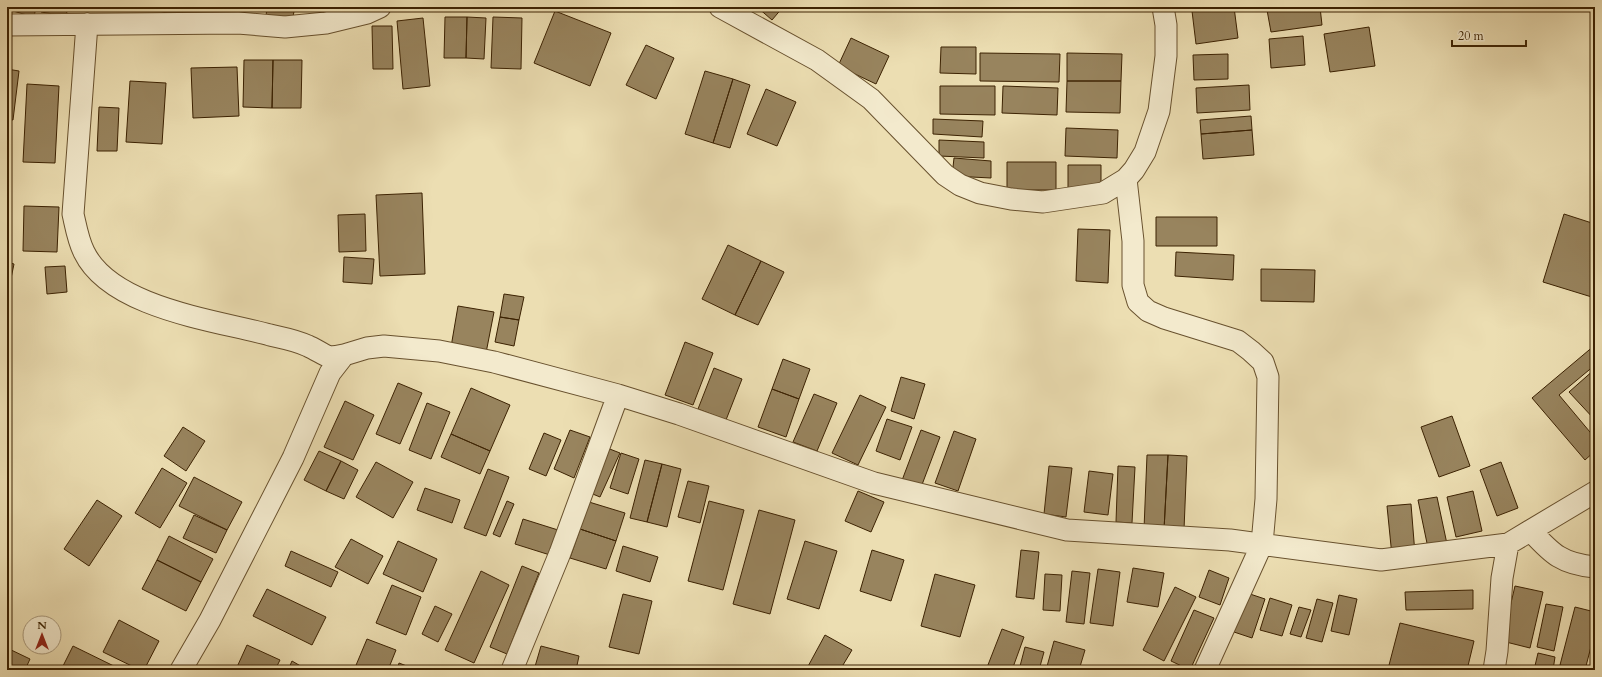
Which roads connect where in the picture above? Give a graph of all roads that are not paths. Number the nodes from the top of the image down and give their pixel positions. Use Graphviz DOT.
graph roads {
  1 [pos="380,7"];
  2 [pos="720,7"];
  3 [pos="1163,7"];
  4 [pos="87,24"];
  5 [pos="7,25"];
  6 [pos="1126,179"];
  7 [pos="344,355"];
  8 [pos="618,394"];
  9 [pos="1595,492"];
  10 [pos="1531,531"];
  11 [pos="1262,544"];
  12 [pos="1508,544"];
  13 [pos="1595,567"];
  14 [pos="181,670"];
  15 [pos="512,670"];
  16 [pos="1205,670"];
  17 [pos="1494,670"];
  1 -- 4 [label="street"];
  2 -- 6 [label="street"];
  3 -- 6 [label="street"];
  4 -- 5 [label="street"];
  4 -- 7 [label="street"];
  6 -- 11 [label="street"];
  7 -- 8 [label="street"];
  7 -- 14 [label="street"];
  8 -- 11 [label="street"];
  8 -- 15 [label="street"];
  9 -- 10 [label="street"];
  10 -- 12 [label="street"];
  10 -- 13 [label="street"];
  11 -- 12 [label="street"];
  11 -- 16 [label="street"];
  12 -- 17 [label="street"];
}
